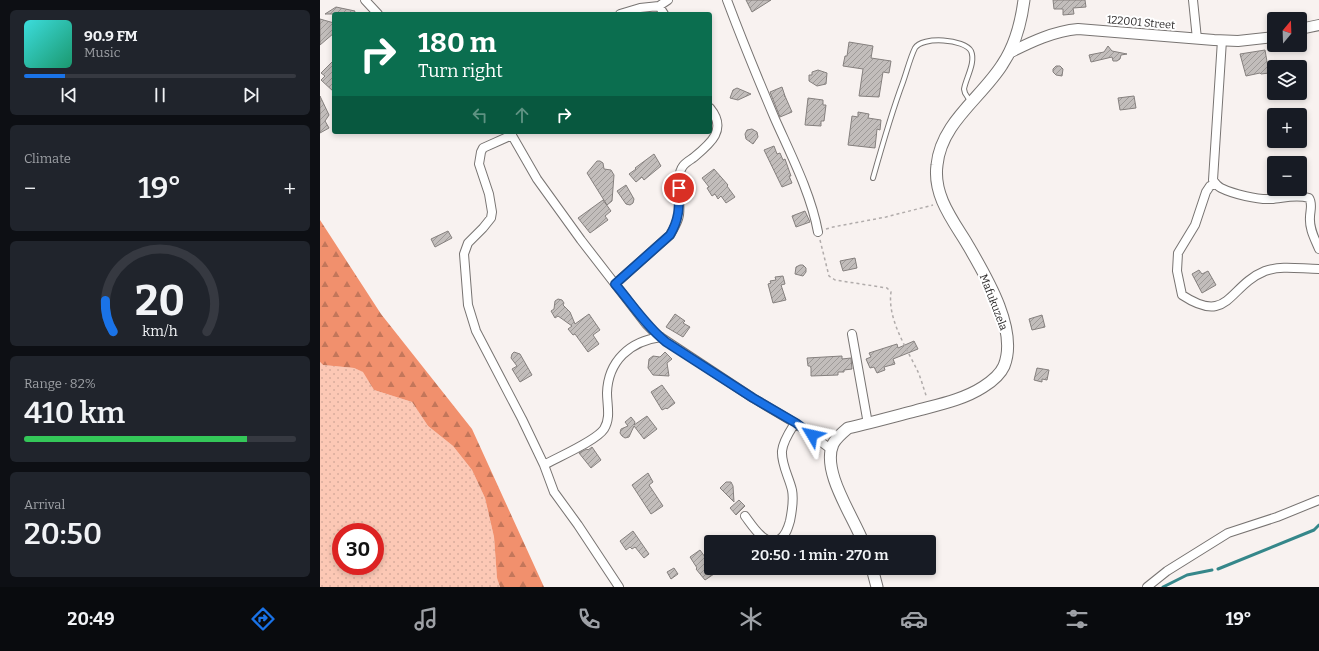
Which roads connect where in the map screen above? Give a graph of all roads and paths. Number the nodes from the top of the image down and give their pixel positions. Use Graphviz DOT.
graph roads {
  1 [pos="365,0"];
  2 [pos="668,0"];
  3 [pos="727,0"];
  4 [pos="1024,0"];
  5 [pos="1193,0"];
  6 [pos="659,6"];
  7 [pos="376,12"];
  8 [pos="627,12"];
  9 [pos="663,12"];
  10 [pos="1319,25"];
  11 [pos="1307,28"];
  12 [pos="1267,38"];
  13 [pos="1197,39"];
  14 [pos="1222,40"];
  15 [pos="1009,53"];
  16 [pos="972,103"];
  17 [pos="712,110"];
  18 [pos="511,134"];
  19 [pos="872,178"];
  20 [pos="1216,184"];
  21 [pos="943,202"];
  22 [pos="818,232"];
  23 [pos="1319,249"];
  24 [pos="1319,269"];
  25 [pos="615,284"];
  26 [pos="852,334"];
  27 [pos="661,337"];
  28 [pos="931,407"];
  29 [pos="796,423"];
  30 [pos="868,424"];
  31 [pos="832,450"];
  32 [pos="544,465"];
  33 [pos="1319,500"];
  34 [pos="745,516"];
  35 [pos="860,535"];
  36 [pos="874,575"];
  37 [pos="619,587"];
  38 [pos="877,587"];
  39 [pos="1147,587"];
  1 -- 7 [label="street"];
  2 -- 6 [label="street"];
  3 -- 22 [label="street"];
  4 -- 15 [label="main road, Mafukuzela"];
  5 -- 13 [label="street"];
  6 -- 8 [label="street"];
  6 -- 9 [label="street"];
  10 -- 11 [label="street"];
  12 -- 14 [label="street, 122001 Street"];
  13 -- 14 [label="street, 122001 Street"];
  13 -- 15 [label="street, 122001 Street"];
  14 -- 20 [label="street"];
  15 -- 16 [label="main road, Mafukuzela"];
  16 -- 19 [label="lane"];
  16 -- 21 [label="main road, Mafukuzela"];
  17 -- 25 [label="street"];
  18 -- 25 [label="street"];
  18 -- 32 [label="street"];
  20 -- 23 [label="street"];
  20 -- 24 [label="street"];
  21 -- 22 [label="path"];
  21 -- 28 [label="main road, Mafukuzela"];
  22 -- 28 [label="path"];
  25 -- 27 [label="street"];
  26 -- 30 [label="street"];
  27 -- 29 [label="street"];
  27 -- 32 [label="street"];
  28 -- 30 [label="main road, Mafukuzela"];
  29 -- 31 [label="street"];
  29 -- 34 [label="street"];
  30 -- 31 [label="main road, Mafukuzela"];
  31 -- 35 [label="main road, Mafukuzela"];
  32 -- 37 [label="street"];
  33 -- 39 [label="street"];
  36 -- 38 [label="main road"];
}
